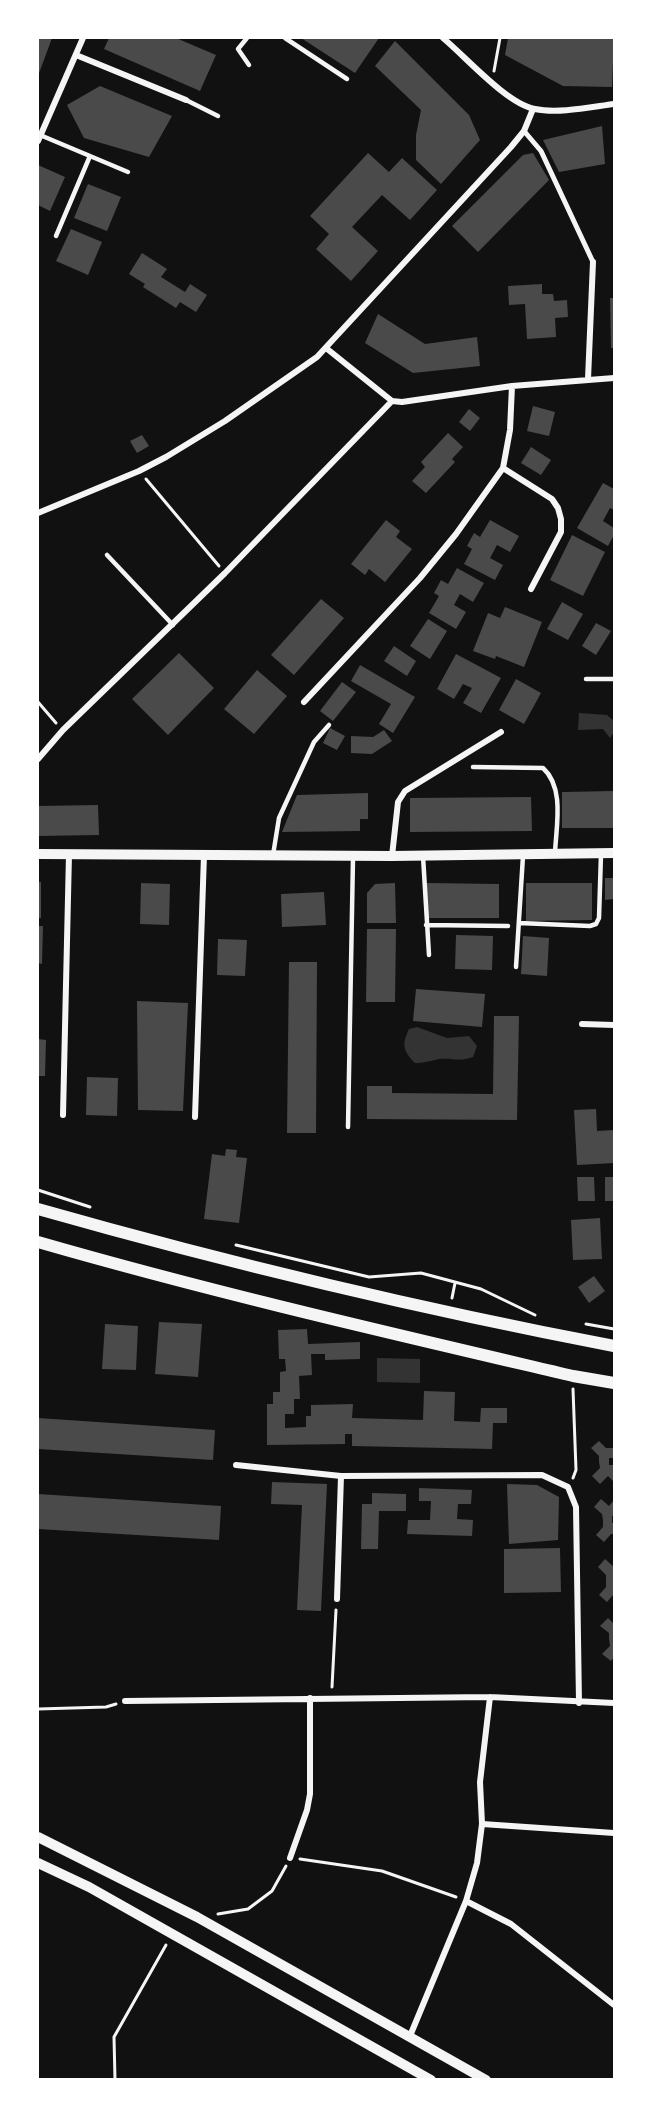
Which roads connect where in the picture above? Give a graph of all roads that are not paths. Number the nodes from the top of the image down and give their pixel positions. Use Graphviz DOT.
graph roads {
  1 [pos="83,38"];
  2 [pos="247,38"];
  3 [pos="285,38"];
  4 [pos="443,38"];
  5 [pos="76,55"];
  6 [pos="249,65"];
  7 [pos="347,79"];
  8 [pos="186,100"];
  9 [pos="615,104"];
  10 [pos="534,109"];
  11 [pos="218,116"];
  12 [pos="524,131"];
  13 [pos="39,138"];
  14 [pos="90,156"];
  15 [pos="128,172"];
  16 [pos="56,236"];
  17 [pos="593,262"];
  18 [pos="326,348"];
  19 [pos="615,378"];
  20 [pos="588,379"];
  21 [pos="512,386"];
  22 [pos="392,401"];
  23 [pos="503,468"];
  24 [pos="38,513"];
  25 [pos="107,555"];
  26 [pos="531,589"];
  27 [pos="173,625"];
  28 [pos="586,678"];
  29 [pos="615,679"];
  30 [pos="304,702"];
  31 [pos="329,725"];
  32 [pos="501,732"];
  33 [pos="38,759"];
  34 [pos="473,767"];
  35 [pos="69,853"];
  36 [pos="615,853"];
  37 [pos="38,854"];
  38 [pos="523,854"];
  39 [pos="555,854"];
  40 [pos="601,854"];
  41 [pos="204,855"];
  42 [pos="273,855"];
  43 [pos="353,855"];
  44 [pos="423,855"];
  45 [pos="392,856"];
  46 [pos="519,923"];
  47 [pos="426,925"];
  48 [pos="508,926"];
  49 [pos="429,956"];
  50 [pos="516,967"];
  51 [pos="582,1024"];
  52 [pos="615,1025"];
  53 [pos="63,1114"];
  54 [pos="195,1117"];
  55 [pos="348,1127"];
  56 [pos="38,1209"];
  57 [pos="38,1242"];
  58 [pos="615,1346"];
  59 [pos="615,1383"];
  60 [pos="236,1466"];
  61 [pos="341,1476"];
  62 [pos="337,1599"];
  63 [pos="490,1697"];
  64 [pos="310,1698"];
  65 [pos="125,1701"];
  66 [pos="579,1703"];
  67 [pos="615,1703"];
  68 [pos="482,1824"];
  69 [pos="615,1833"];
  70 [pos="38,1838"];
  71 [pos="290,1858"];
  72 [pos="38,1863"];
  73 [pos="38,1869"];
  74 [pos="54,1869"];
  75 [pos="466,1901"];
  76 [pos="615,2005"];
  77 [pos="410,2036"];
  78 [pos="431,2079"];
  79 [pos="486,2079"];
  1 -- 5 [label="street"];
  2 -- 6 [label="lane"];
  3 -- 7 [label="lane"];
  4 -- 10 [label="street"];
  5 -- 8 [label="street"];
  5 -- 13 [label="street"];
  8 -- 11 [label="lane"];
  9 -- 10 [label="street"];
  10 -- 12 [label="street"];
  12 -- 17 [label="street"];
  12 -- 18 [label="street"];
  13 -- 14 [label="lane"];
  14 -- 15 [label="lane"];
  14 -- 16 [label="lane"];
  17 -- 20 [label="street"];
  18 -- 22 [label="street"];
  18 -- 24 [label="street"];
  19 -- 20 [label="street"];
  20 -- 21 [label="street"];
  21 -- 22 [label="street"];
  21 -- 23 [label="street"];
  22 -- 27 [label="street"];
  23 -- 26 [label="street"];
  23 -- 30 [label="street"];
  25 -- 27 [label="lane"];
  27 -- 33 [label="street"];
  28 -- 29 [label="lane"];
  31 -- 42 [label="lane"];
  32 -- 45 [label="street"];
  34 -- 39 [label="lane"];
  35 -- 37 [label="street"];
  35 -- 41 [label="street"];
  35 -- 53 [label="street"];
  36 -- 40 [label="street"];
  38 -- 39 [label="street"];
  38 -- 44 [label="street"];
  38 -- 46 [label="lane"];
  39 -- 40 [label="street"];
  40 -- 46 [label="lane"];
  41 -- 42 [label="street"];
  41 -- 54 [label="street"];
  42 -- 43 [label="street"];
  43 -- 45 [label="street"];
  43 -- 55 [label="lane"];
  44 -- 45 [label="street"];
  44 -- 47 [label="lane"];
  46 -- 50 [label="lane"];
  47 -- 48 [label="lane"];
  47 -- 49 [label="lane"];
  51 -- 52 [label="street"];
  56 -- 58 [label="main road"];
  57 -- 59 [label="main road"];
  60 -- 61 [label="street"];
  61 -- 62 [label="street"];
  61 -- 66 [label="street"];
  63 -- 64 [label="street"];
  63 -- 66 [label="street"];
  63 -- 68 [label="street"];
  64 -- 65 [label="street"];
  64 -- 71 [label="street"];
  66 -- 67 [label="street"];
  68 -- 69 [label="street"];
  68 -- 75 [label="street"];
  70 -- 77 [label="street"];
  72 -- 74 [label="street"];
  73 -- 74 [label="street"];
  74 -- 78 [label="street"];
  75 -- 76 [label="street"];
  75 -- 77 [label="street"];
  77 -- 79 [label="street"];
}
